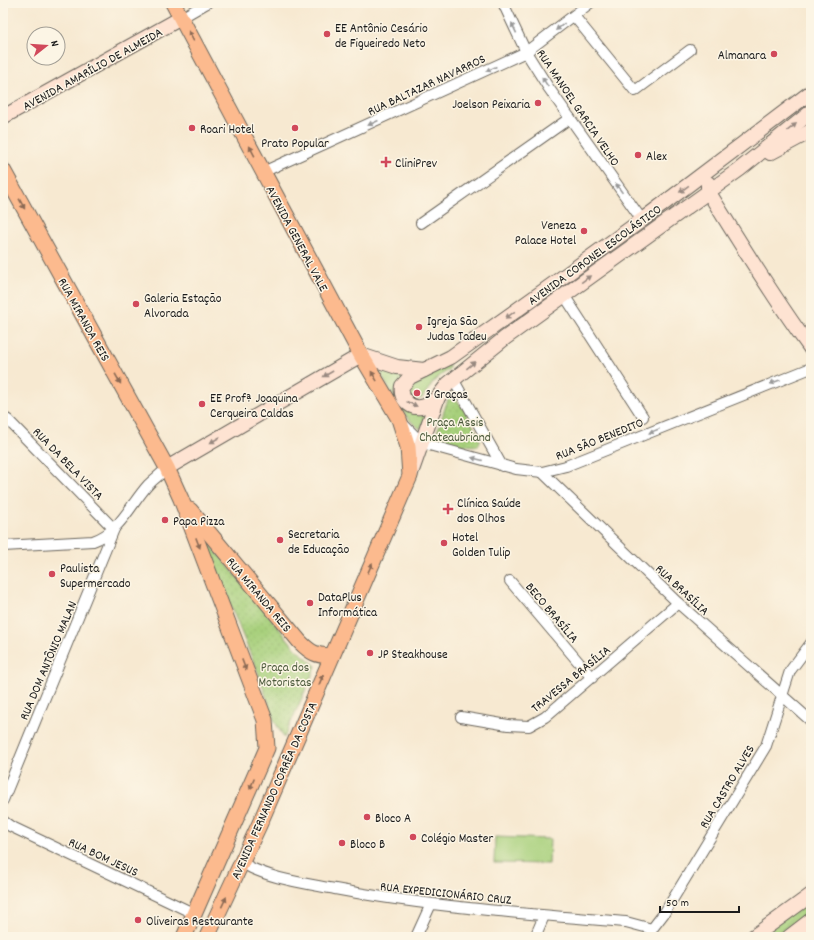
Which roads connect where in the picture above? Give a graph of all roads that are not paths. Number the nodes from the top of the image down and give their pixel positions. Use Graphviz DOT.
graph roads {
  1 [pos="173,3"];
  2 [pos="207,3"];
  3 [pos="503,3"];
  4 [pos="590,3"];
  5 [pos="574,16"];
  6 [pos="181,18"];
  7 [pos="690,50"];
  8 [pos="526,52"];
  9 [pos="811,92"];
  10 [pos="811,112"];
  11 [pos="3,117"];
  12 [pos="570,118"];
  13 [pos="811,131"];
  14 [pos="748,140"];
  15 [pos="740,169"];
  16 [pos="3,170"];
  17 [pos="263,172"];
  18 [pos="708,191"];
  19 [pos="642,220"];
  20 [pos="421,223"];
  21 [pos="564,295"];
  22 [pos="811,349"];
  23 [pos="361,355"];
  24 [pos="811,368"];
  25 [pos="426,370"];
  26 [pos="453,379"];
  27 [pos="438,397"];
  28 [pos="3,417"];
  29 [pos="643,417"];
  30 [pos="399,419"];
  31 [pos="422,443"];
  32 [pos="502,466"];
  33 [pos="167,468"];
  34 [pos="542,472"];
  35 [pos="410,476"];
  36 [pos="182,499"];
  37 [pos="114,529"];
  38 [pos="3,546"];
  39 [pos="510,581"];
  40 [pos="678,603"];
  41 [pos="811,643"];
  42 [pos="332,655"];
  43 [pos="592,678"];
  44 [pos="782,696"];
  45 [pos="461,717"];
  46 [pos="811,721"];
  47 [pos="3,800"];
  48 [pos="3,821"];
  49 [pos="242,863"];
  50 [pos="811,895"];
  51 [pos="431,904"];
  52 [pos="195,914"];
  53 [pos="544,916"];
  54 [pos="811,920"];
  55 [pos="651,933"];
  56 [pos="184,937"];
  57 [pos="207,937"];
  58 [pos="416,937"];
  59 [pos="535,937"];
  60 [pos="753,937"];
  61 [pos="789,937"];
  1 -- 6 [label="main road, AVENIDA GENERAL VALE"];
  2 -- 6 [label="street"];
  8 -- 3 [label="street, RUA MANOEL GARCIA VELHO, one-way"];
  4 -- 5 [label="street, RUA BALTAZAR NAVARROS"];
  5 -- 7 [label="street"];
  5 -- 8 [label="street, RUA BALTAZAR NAVARROS, one-way"];
  6 -- 11 [label="main road, AVENIDA AMARÍLIO DE ALMEIDA"];
  17 -- 6 [label="main road, AVENIDA GENERAL VALE, one-way"];
  12 -- 8 [label="street, RUA MANOEL GARCIA VELHO, one-way"];
  8 -- 17 [label="street, RUA BALTAZAR NAVARROS, one-way"];
  9 -- 14 [label="main road, AVENIDA CORONEL ESCOLÁSTICO"];
  15 -- 10 [label="main road, AVENIDA CORONEL ESCOLÁSTICO, one-way"];
  19 -- 12 [label="street, RUA MANOEL GARCIA VELHO, one-way"];
  12 -- 20 [label="street"];
  13 -- 15 [label="main road, AVENIDA CORONEL ESCOLÁSTICO"];
  14 -- 18 [label="main road"];
  14 -- 19 [label="main road, AVENIDA CORONEL ESCOLÁSTICO, one-way"];
  15 -- 18 [label="main road, AVENIDA CORONEL ESCOLÁSTICO"];
  16 -- 33 [label="main road, RUA MIRANDA REIS, one-way"];
  17 -- 23 [label="main road, AVENIDA GENERAL VALE"];
  21 -- 18 [label="main road, AVENIDA CORONEL ESCOLÁSTICO, one-way"];
  18 -- 22 [label="main road"];
  19 -- 25 [label="main road, AVENIDA CORONEL ESCOLÁSTICO, one-way"];
  26 -- 21 [label="main road, AVENIDA CORONEL ESCOLÁSTICO, one-way"];
  21 -- 29 [label="street"];
  23 -- 25 [label="main road"];
  30 -- 23 [label="main road, AVENIDA GENERAL VALE, one-way"];
  23 -- 33 [label="main road, one-way"];
  24 -- 34 [label="street, RUA SÃO BENEDITO, one-way"];
  25 -- 27 [label="main road, AVENIDA CORONEL ESCOLÁSTICO, one-way"];
  26 -- 27 [label="main road, AVENIDA CORONEL ESCOLÁSTICO"];
  26 -- 32 [label="street"];
  27 -- 31 [label="main road, AVENIDA CORONEL ESCOLÁSTICO"];
  28 -- 37 [label="street, RUA DA BELA VISTA"];
  30 -- 31 [label="street, RUA SÃO BENEDITO"];
  30 -- 35 [label="main road, AVENIDA GENERAL VALE"];
  32 -- 31 [label="street, RUA SÃO BENEDITO, one-way"];
  31 -- 35 [label="main road, AVENIDA FERNANDO CORRÊA DA COSTA"];
  32 -- 34 [label="street, RUA SÃO BENEDITO"];
  33 -- 36 [label="main road"];
  33 -- 37 [label="street"];
  34 -- 40 [label="street, RUA BRASÍLIA"];
  42 -- 35 [label="main road, AVENIDA FERNANDO CORRÊA DA COSTA, one-way"];
  36 -- 42 [label="main road, RUA MIRANDA REIS"];
  36 -- 52 [label="main road, AVENIDA FERNANDO CORRÊA DA COSTA, one-way"];
  37 -- 38 [label="street"];
  37 -- 47 [label="street, RUA DOM ANTÔNIO MALAN"];
  39 -- 43 [label="street, BECO BRASÍLIA"];
  40 -- 43 [label="street, TRAVESSA BRASÍLIA"];
  40 -- 44 [label="street, RUA BRASÍLIA"];
  41 -- 44 [label="street, RUA CASTRO ALVES"];
  49 -- 42 [label="main road, AVENIDA FERNANDO CORRÊA DA COSTA, one-way"];
  43 -- 45 [label="street, TRAVESSA BRASÍLIA"];
  44 -- 46 [label="street, RUA BRASÍLIA"];
  44 -- 55 [label="street, RUA CASTRO ALVES"];
  48 -- 52 [label="street, RUA BOM JESUS"];
  49 -- 51 [label="street, RUA EXPEDICIONÁRIO CRUZ"];
  57 -- 49 [label="main road, AVENIDA FERNANDO CORRÊA DA COSTA, one-way"];
  50 -- 60 [label="main road"];
  51 -- 53 [label="street, RUA EXPEDICIONÁRIO CRUZ"];
  51 -- 58 [label="street"];
  52 -- 56 [label="main road, AVENIDA FERNANDO CORRÊA DA COSTA"];
  53 -- 55 [label="street, RUA EXPEDICIONÁRIO CRUZ"];
  53 -- 59 [label="street"];
  54 -- 61 [label="main road"];
}
